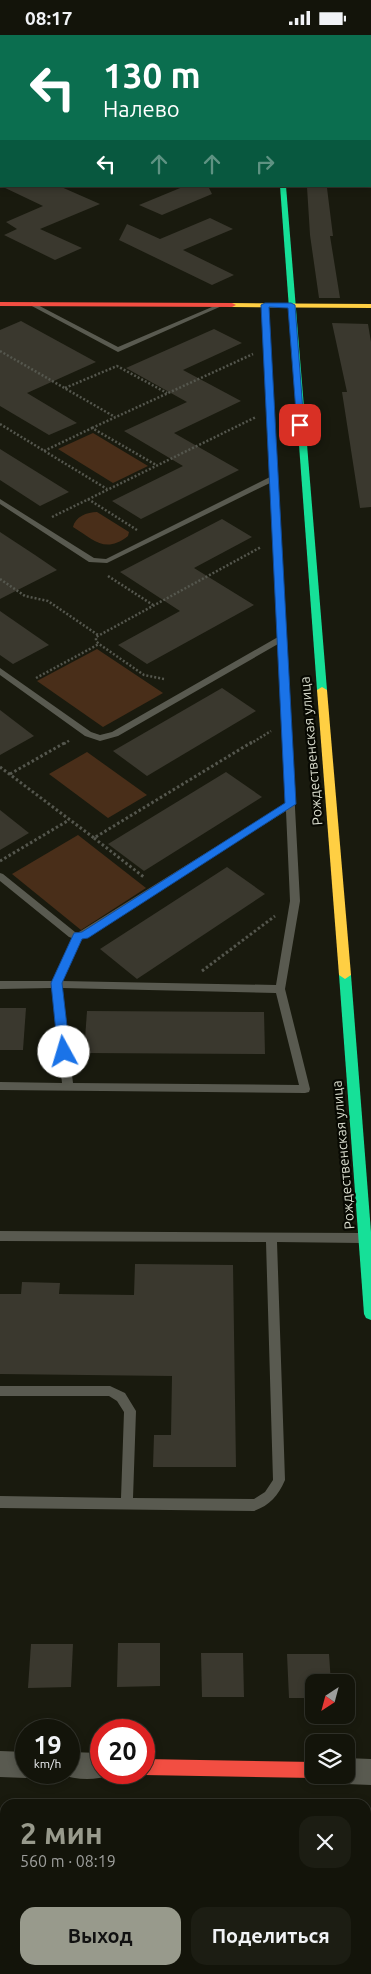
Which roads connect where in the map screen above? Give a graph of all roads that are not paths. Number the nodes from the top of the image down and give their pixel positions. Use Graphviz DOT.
graph roads {
  1 [pos="283,187"];
  2 [pos="0,304"];
  3 [pos="32,304"];
  4 [pos="222,305"];
  5 [pos="265,305"];
  6 [pos="291,305"];
  7 [pos="371,306"];
  8 [pos="274,477"];
  9 [pos="0,501"];
  10 [pos="282,638"];
  11 [pos="0,671"];
  12 [pos="290,804"];
  13 [pos="0,876"];
  14 [pos="78,936"];
  15 [pos="56,983"];
  16 [pos="0,985"];
  17 [pos="280,989"];
  18 [pos="0,1087"];
  19 [pos="68,1087"];
  20 [pos="0,1236"];
  21 [pos="271,1237"];
  22 [pos="365,1238"];
  23 [pos="371,1314"];
  24 [pos="0,1391"];
  25 [pos="0,1502"];
  26 [pos="127,1503"];
  27 [pos="0,1764"];
  28 [pos="15,1765"];
  29 [pos="155,1767"];
  30 [pos="305,1770"];
  31 [pos="355,1771"];
  32 [pos="371,1771"];
  1 -- 6 [label="street, Рождественская улица"];
  2 -- 3 [label="street"];
  3 -- 4 [label="street"];
  3 -- 4 [label="lane"];
  4 -- 5 [label="street"];
  5 -- 6 [label="street"];
  5 -- 8 [label="lane"];
  6 -- 7 [label="street"];
  6 -- 22 [label="street, Рождественская улица"];
  8 -- 9 [label="lane"];
  8 -- 10 [label="lane"];
  10 -- 11 [label="lane"];
  10 -- 12 [label="lane"];
  12 -- 14 [label="lane"];
  12 -- 17 [label="lane"];
  13 -- 14 [label="lane"];
  14 -- 15 [label="lane"];
  15 -- 16 [label="lane"];
  15 -- 17 [label="lane"];
  15 -- 19 [label="lane"];
  17 -- 19 [label="lane"];
  18 -- 19 [label="lane"];
  20 -- 21 [label="lane"];
  21 -- 22 [label="lane"];
  21 -- 26 [label="lane"];
  22 -- 23 [label="street, Рождественская улица"];
  24 -- 26 [label="lane"];
  25 -- 26 [label="lane"];
  27 -- 28 [label="street"];
  29 -- 30 [label="street"];
  31 -- 32 [label="street"];
}
